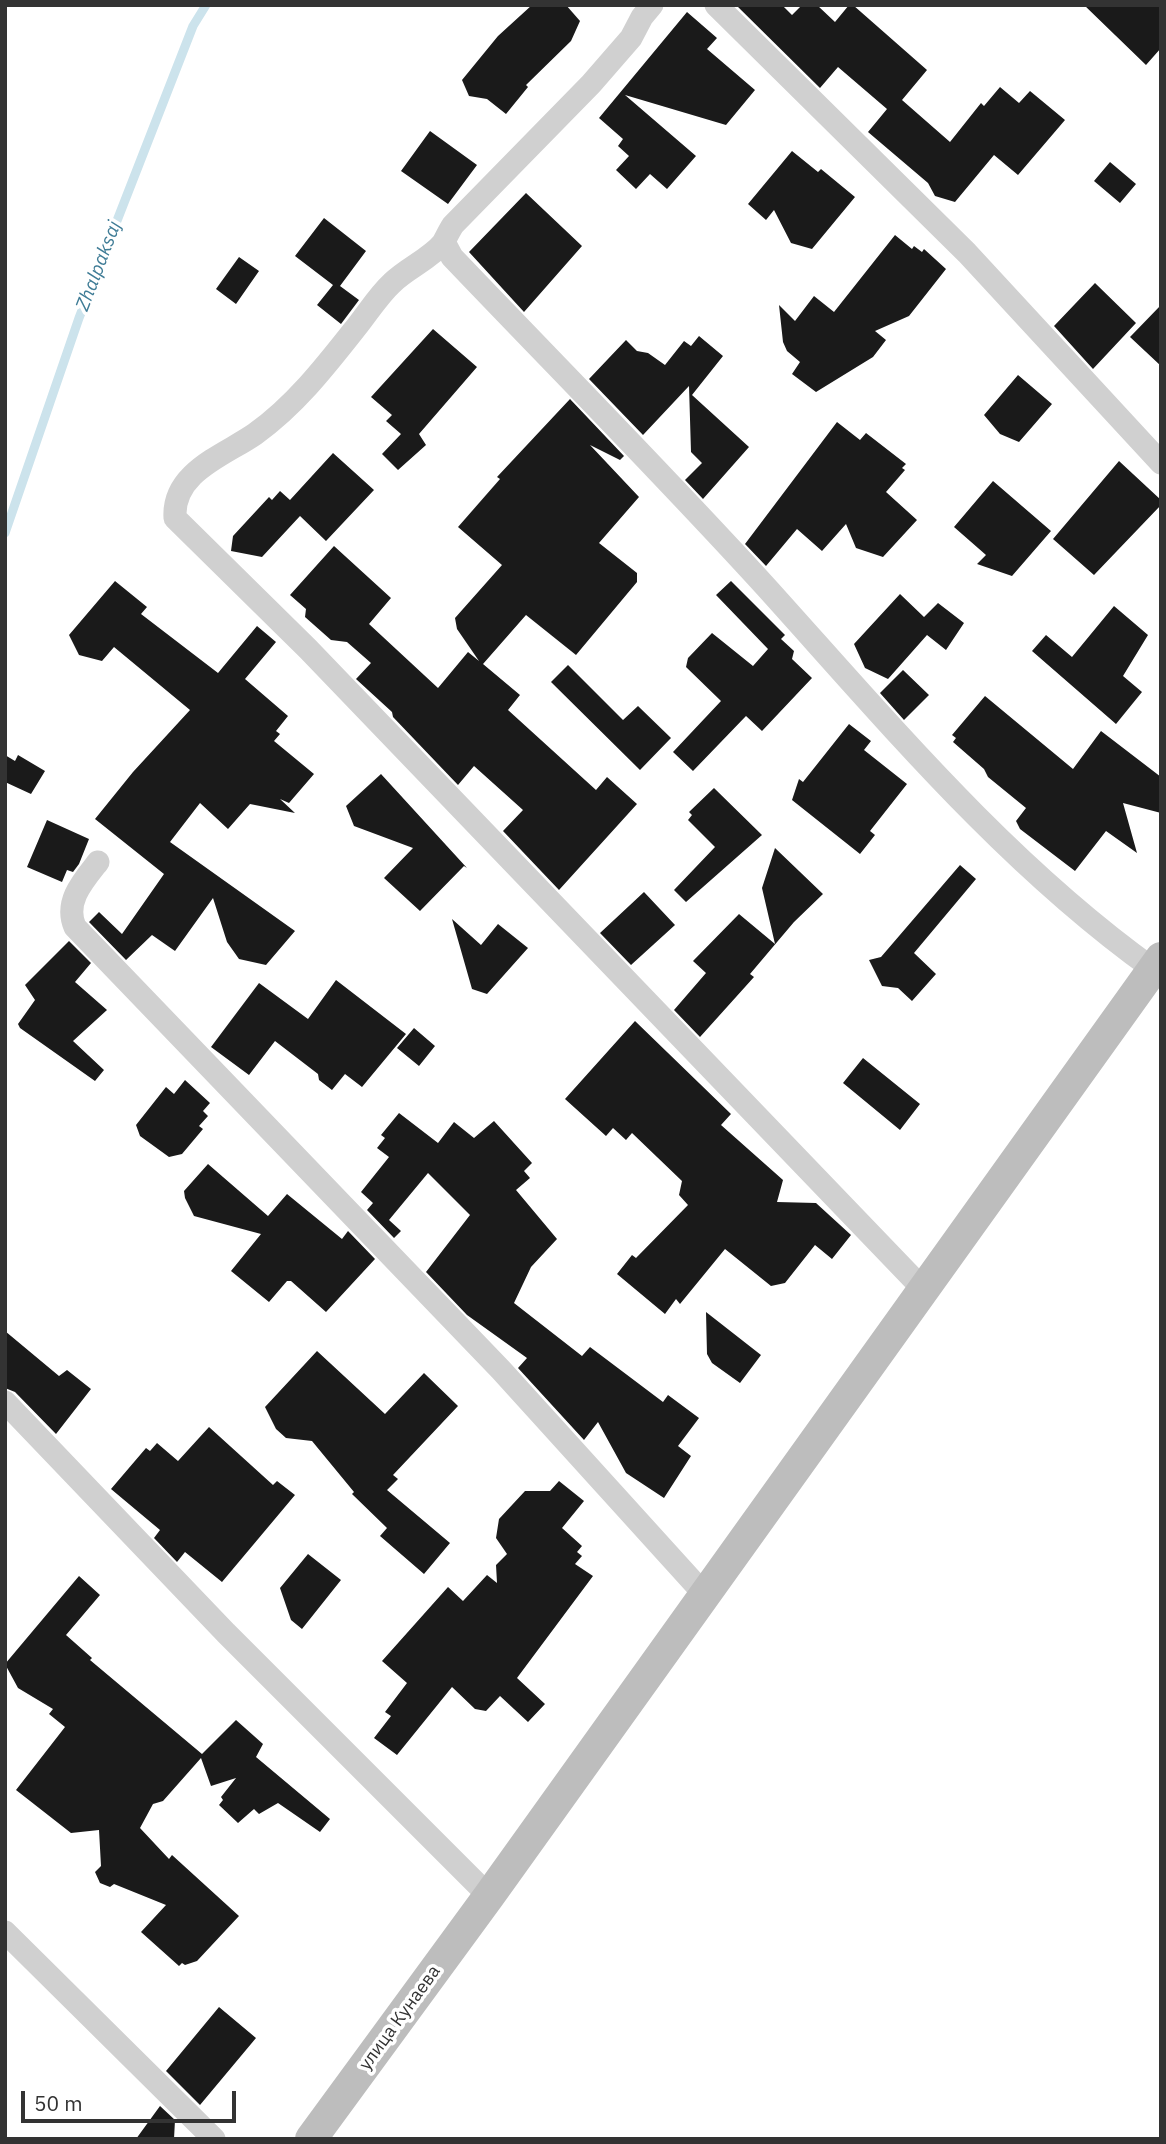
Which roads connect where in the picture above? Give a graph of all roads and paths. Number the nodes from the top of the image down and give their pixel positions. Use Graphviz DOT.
graph roads {
  1 [pos="653,5"];
  2 [pos="716,5"];
  3 [pos="444,242"];
  4 [pos="1161,463"];
  5 [pos="98,862"];
  6 [pos="1157,963"];
  7 [pos="923,1289"];
  8 [pos="5,1402"];
  9 [pos="705,1595"];
  10 [pos="489,1896"];
  11 [pos="5,1932"];
  12 [pos="214,2139"];
  13 [pos="311,2139"];
  1 -- 3 [label="street"];
  2 -- 4 [label="street"];
  3 -- 6 [label="street"];
  3 -- 7 [label="street"];
  5 -- 9 [label="street"];
  6 -- 7 [label="main road, улица Кунаева"];
  7 -- 9 [label="main road, улица Кунаева"];
  8 -- 10 [label="street"];
  9 -- 10 [label="main road, улица Кунаева"];
  10 -- 13 [label="main road, улица Кунаева"];
  11 -- 12 [label="street"];
}
